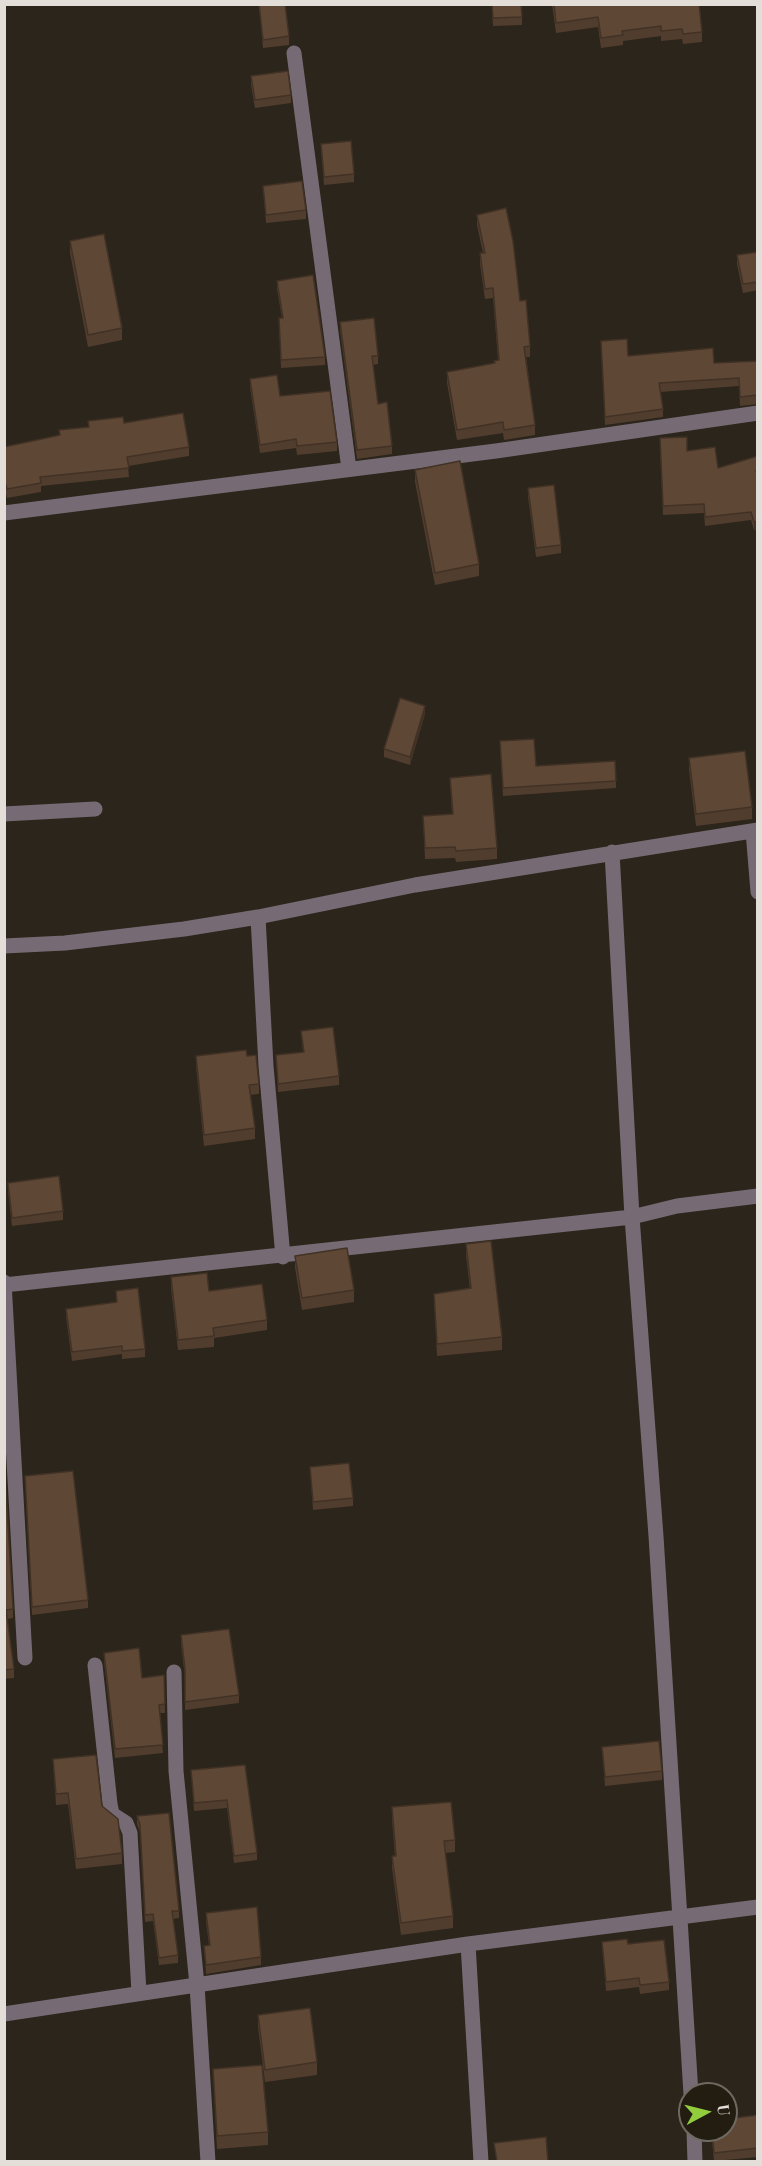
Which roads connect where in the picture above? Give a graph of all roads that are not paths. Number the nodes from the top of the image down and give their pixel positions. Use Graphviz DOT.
graph roads {
  1 [pos="294,53"];
  2 [pos="758,413"];
  3 [pos="349,469"];
  4 [pos="4,513"];
  5 [pos="95,809"];
  6 [pos="4,814"];
  7 [pos="755,831"];
  8 [pos="612,852"];
  9 [pos="758,892"];
  10 [pos="258,917"];
  11 [pos="4,946"];
  12 [pos="758,1196"];
  13 [pos="632,1217"];
  14 [pos="283,1257"];
  15 [pos="5,1284"];
  16 [pos="25,1658"];
  17 [pos="95,1665"];
  18 [pos="174,1672"];
  19 [pos="758,1906"];
  20 [pos="681,1918"];
  21 [pos="468,1944"];
  22 [pos="196,1985"];
  23 [pos="139,1993"];
  24 [pos="4,2014"];
  25 [pos="691,2082"];
  26 [pos="694,2142"];
  27 [pos="208,2162"];
  28 [pos="481,2162"];
  29 [pos="695,2162"];
  1 -- 3 [label="street"];
  2 -- 3 [label="street"];
  3 -- 4 [label="street"];
  5 -- 6 [label="street"];
  7 -- 8 [label="street"];
  7 -- 9 [label="street"];
  8 -- 10 [label="street"];
  8 -- 13 [label="street"];
  10 -- 11 [label="street"];
  10 -- 14 [label="street"];
  12 -- 13 [label="street"];
  13 -- 14 [label="street"];
  13 -- 20 [label="street"];
  14 -- 15 [label="street"];
  15 -- 16 [label="street"];
  17 -- 23 [label="street"];
  18 -- 22 [label="street"];
  19 -- 20 [label="street"];
  20 -- 21 [label="street"];
  20 -- 25 [label="street"];
  21 -- 22 [label="street"];
  21 -- 28 [label="street"];
  22 -- 23 [label="street"];
  22 -- 27 [label="street"];
  23 -- 24 [label="street"];
  26 -- 29 [label="street"];
}
